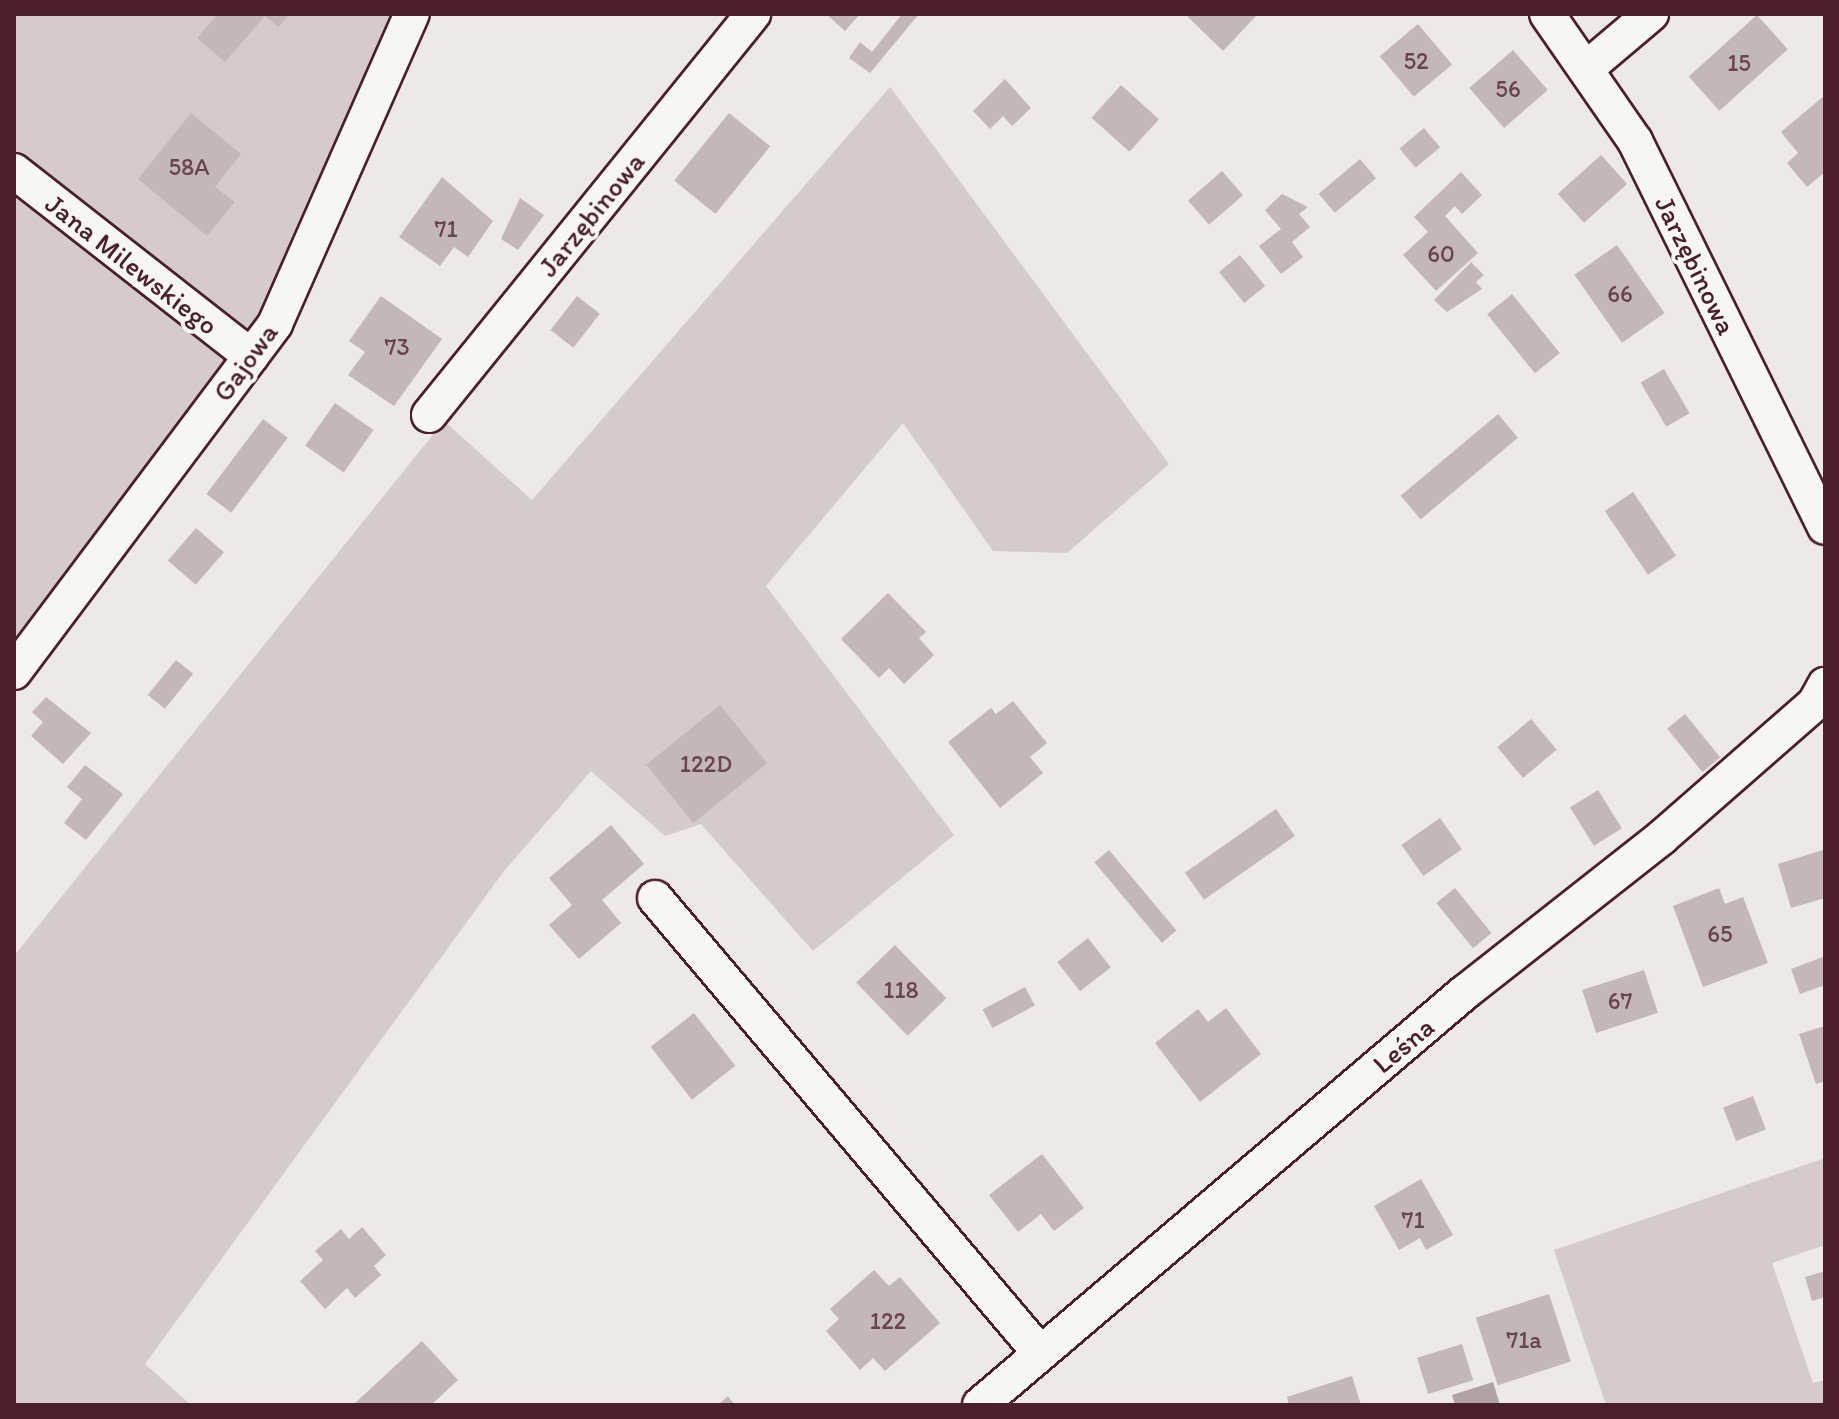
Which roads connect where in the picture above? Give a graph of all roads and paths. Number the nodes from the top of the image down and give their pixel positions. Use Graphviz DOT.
graph roads {
  1 [pos="412,14"];
  2 [pos="753,14"];
  3 [pos="1547,14"];
  4 [pos="1651,14"];
  5 [pos="1587,68"];
  6 [pos="14,171"];
  7 [pos="251,356"];
  8 [pos="429,415"];
  9 [pos="1825,527"];
  10 [pos="14,672"];
  11 [pos="1825,685"];
  12 [pos="655,898"];
  13 [pos="1040,1353"];
  14 [pos="983,1404"];
  1 -- 7 [label="street, Gajowa"];
  2 -- 8 [label="street, Jarzębinowa"];
  3 -- 5 [label="street, Jarzębinowa"];
  4 -- 5 [label="street"];
  5 -- 9 [label="street, Jarzębinowa"];
  6 -- 7 [label="street, Jana Milewskiego"];
  7 -- 10 [label="street, Gajowa"];
  11 -- 13 [label="street, Leśna"];
  12 -- 13 [label="street"];
  13 -- 14 [label="street, Leśna"];
}
